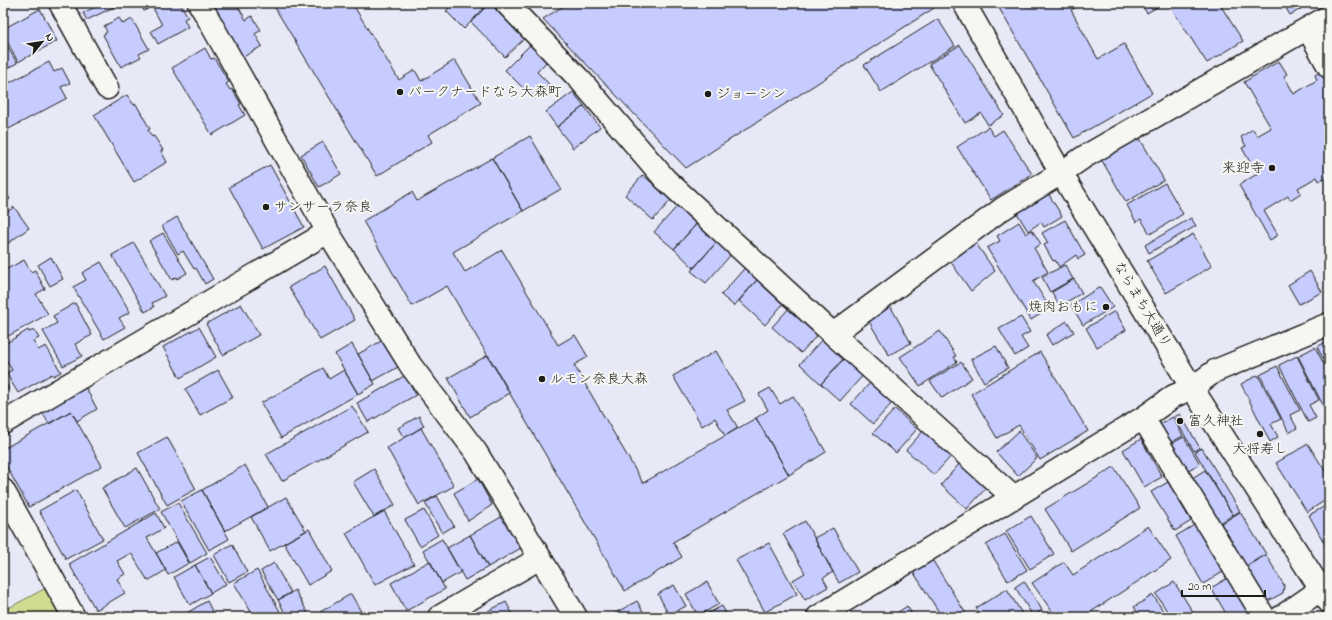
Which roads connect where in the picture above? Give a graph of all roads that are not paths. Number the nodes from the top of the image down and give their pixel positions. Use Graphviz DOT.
graph roads {
  1 [pos="60,3"];
  2 [pos="199,3"];
  3 [pos="506,3"];
  4 [pos="966,4"];
  5 [pos="1329,16"];
  6 [pos="1308,29"];
  7 [pos="1329,66"];
  8 [pos="107,88"];
  9 [pos="1061,173"];
  10 [pos="328,232"];
  11 [pos="1329,324"];
  12 [pos="833,334"];
  13 [pos="1192,388"];
  14 [pos="1143,418"];
  15 [pos="3,423"];
  16 [pos="3,490"];
  17 [pos="1014,498"];
  18 [pos="540,558"];
  19 [pos="1326,592"];
  20 [pos="74,617"];
  21 [pos="439,617"];
  22 [pos="576,617"];
  23 [pos="818,617"];
  24 [pos="1264,617"];
  25 [pos="1281,617"];
  1 -- 8 [label="street"];
  2 -- 10 [label="street"];
  3 -- 12 [label="street"];
  4 -- 9 [label="street, ならまち大通り"];
  5 -- 6 [label="street"];
  6 -- 7 [label="street"];
  6 -- 9 [label="street"];
  9 -- 12 [label="street"];
  9 -- 13 [label="street, ならまち大通り"];
  10 -- 15 [label="street"];
  10 -- 18 [label="street"];
  11 -- 13 [label="street"];
  12 -- 17 [label="street"];
  13 -- 14 [label="street"];
  13 -- 19 [label="street, ならまち大通り"];
  14 -- 17 [label="street"];
  14 -- 24 [label="street"];
  16 -- 20 [label="street"];
  17 -- 23 [label="street"];
  18 -- 21 [label="street"];
  18 -- 22 [label="street"];
  19 -- 25 [label="street"];
}
